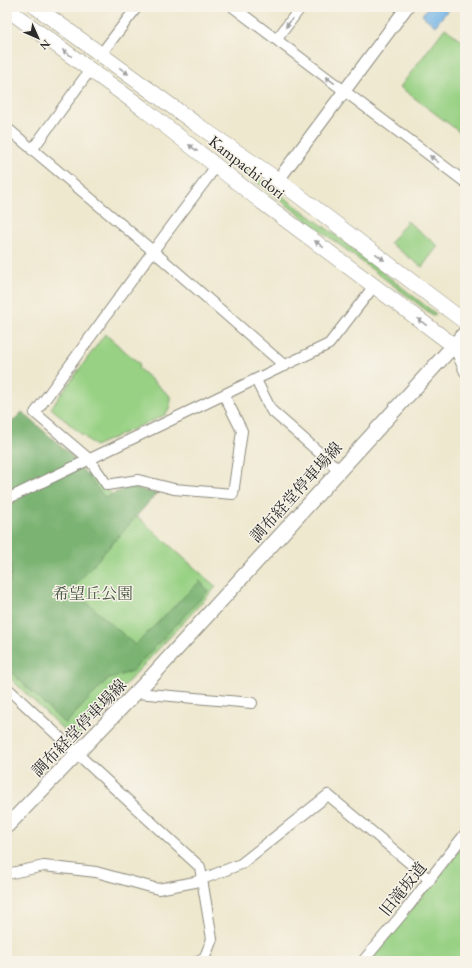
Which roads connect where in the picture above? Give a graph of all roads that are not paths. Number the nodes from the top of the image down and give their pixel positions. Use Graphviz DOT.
graph roads {
  1 [pos="36,7"];
  2 [pos="137,7"];
  3 [pos="233,7"];
  4 [pos="301,7"];
  5 [pos="407,7"];
  6 [pos="7,9"];
  7 [pos="276,39"];
  8 [pos="101,54"];
  9 [pos="90,70"];
  10 [pos="344,91"];
  11 [pos="7,128"];
  12 [pos="32,150"];
  13 [pos="216,165"];
  14 [pos="278,180"];
  15 [pos="465,182"];
  16 [pos="153,251"];
  17 [pos="374,286"];
  18 [pos="465,322"];
  19 [pos="465,333"];
  20 [pos="459,350"];
  21 [pos="286,366"];
  22 [pos="465,372"];
  23 [pos="256,380"];
  24 [pos="224,395"];
  25 [pos="89,459"];
  26 [pos="339,470"];
  27 [pos="7,499"];
  28 [pos="7,688"];
  29 [pos="140,690"];
  30 [pos="252,703"];
  31 [pos="78,754"];
  32 [pos="7,826"];
  33 [pos="465,834"];
  34 [pos="7,874"];
  35 [pos="203,879"];
  36 [pos="430,880"];
  37 [pos="198,961"];
  38 [pos="363,961"];
  1 -- 8 [label="main road, Kampachi dori"];
  2 -- 8 [label="street"];
  3 -- 7 [label="street"];
  4 -- 7 [label="street, one-way"];
  5 -- 10 [label="street"];
  9 -- 6 [label="main road, Kampachi dori, one-way"];
  10 -- 7 [label="street, one-way"];
  8 -- 14 [label="main road, Kampachi dori, one-way"];
  9 -- 12 [label="street"];
  13 -- 9 [label="main road, Kampachi dori, one-way"];
  10 -- 14 [label="street"];
  15 -- 10 [label="street, one-way"];
  11 -- 12 [label="street"];
  12 -- 16 [label="street"];
  13 -- 16 [label="street"];
  17 -- 13 [label="main road, Kampachi dori, one-way"];
  14 -- 18 [label="main road, Kampachi dori, one-way"];
  16 -- 21 [label="street"];
  16 -- 25 [label="street"];
  20 -- 17 [label="main road, Kampachi dori, one-way"];
  17 -- 21 [label="street"];
  19 -- 20 [label="main road, 調布経堂停車場線"];
  20 -- 22 [label="street"];
  20 -- 26 [label="main road, 調布経堂停車場線"];
  21 -- 23 [label="street"];
  23 -- 24 [label="street"];
  23 -- 26 [label="street"];
  24 -- 25 [label="street"];
  24 -- 25 [label="street"];
  25 -- 27 [label="street"];
  26 -- 29 [label="main road, 調布経堂停車場線"];
  28 -- 31 [label="street"];
  29 -- 30 [label="street"];
  29 -- 31 [label="main road, 調布経堂停車場線"];
  31 -- 32 [label="main road, 調布経堂停車場線"];
  31 -- 35 [label="street"];
  33 -- 36 [label="street, 旧滝坂道"];
  34 -- 35 [label="street"];
  35 -- 36 [label="street"];
  35 -- 37 [label="street"];
  36 -- 38 [label="street, 旧滝坂道"];
}
